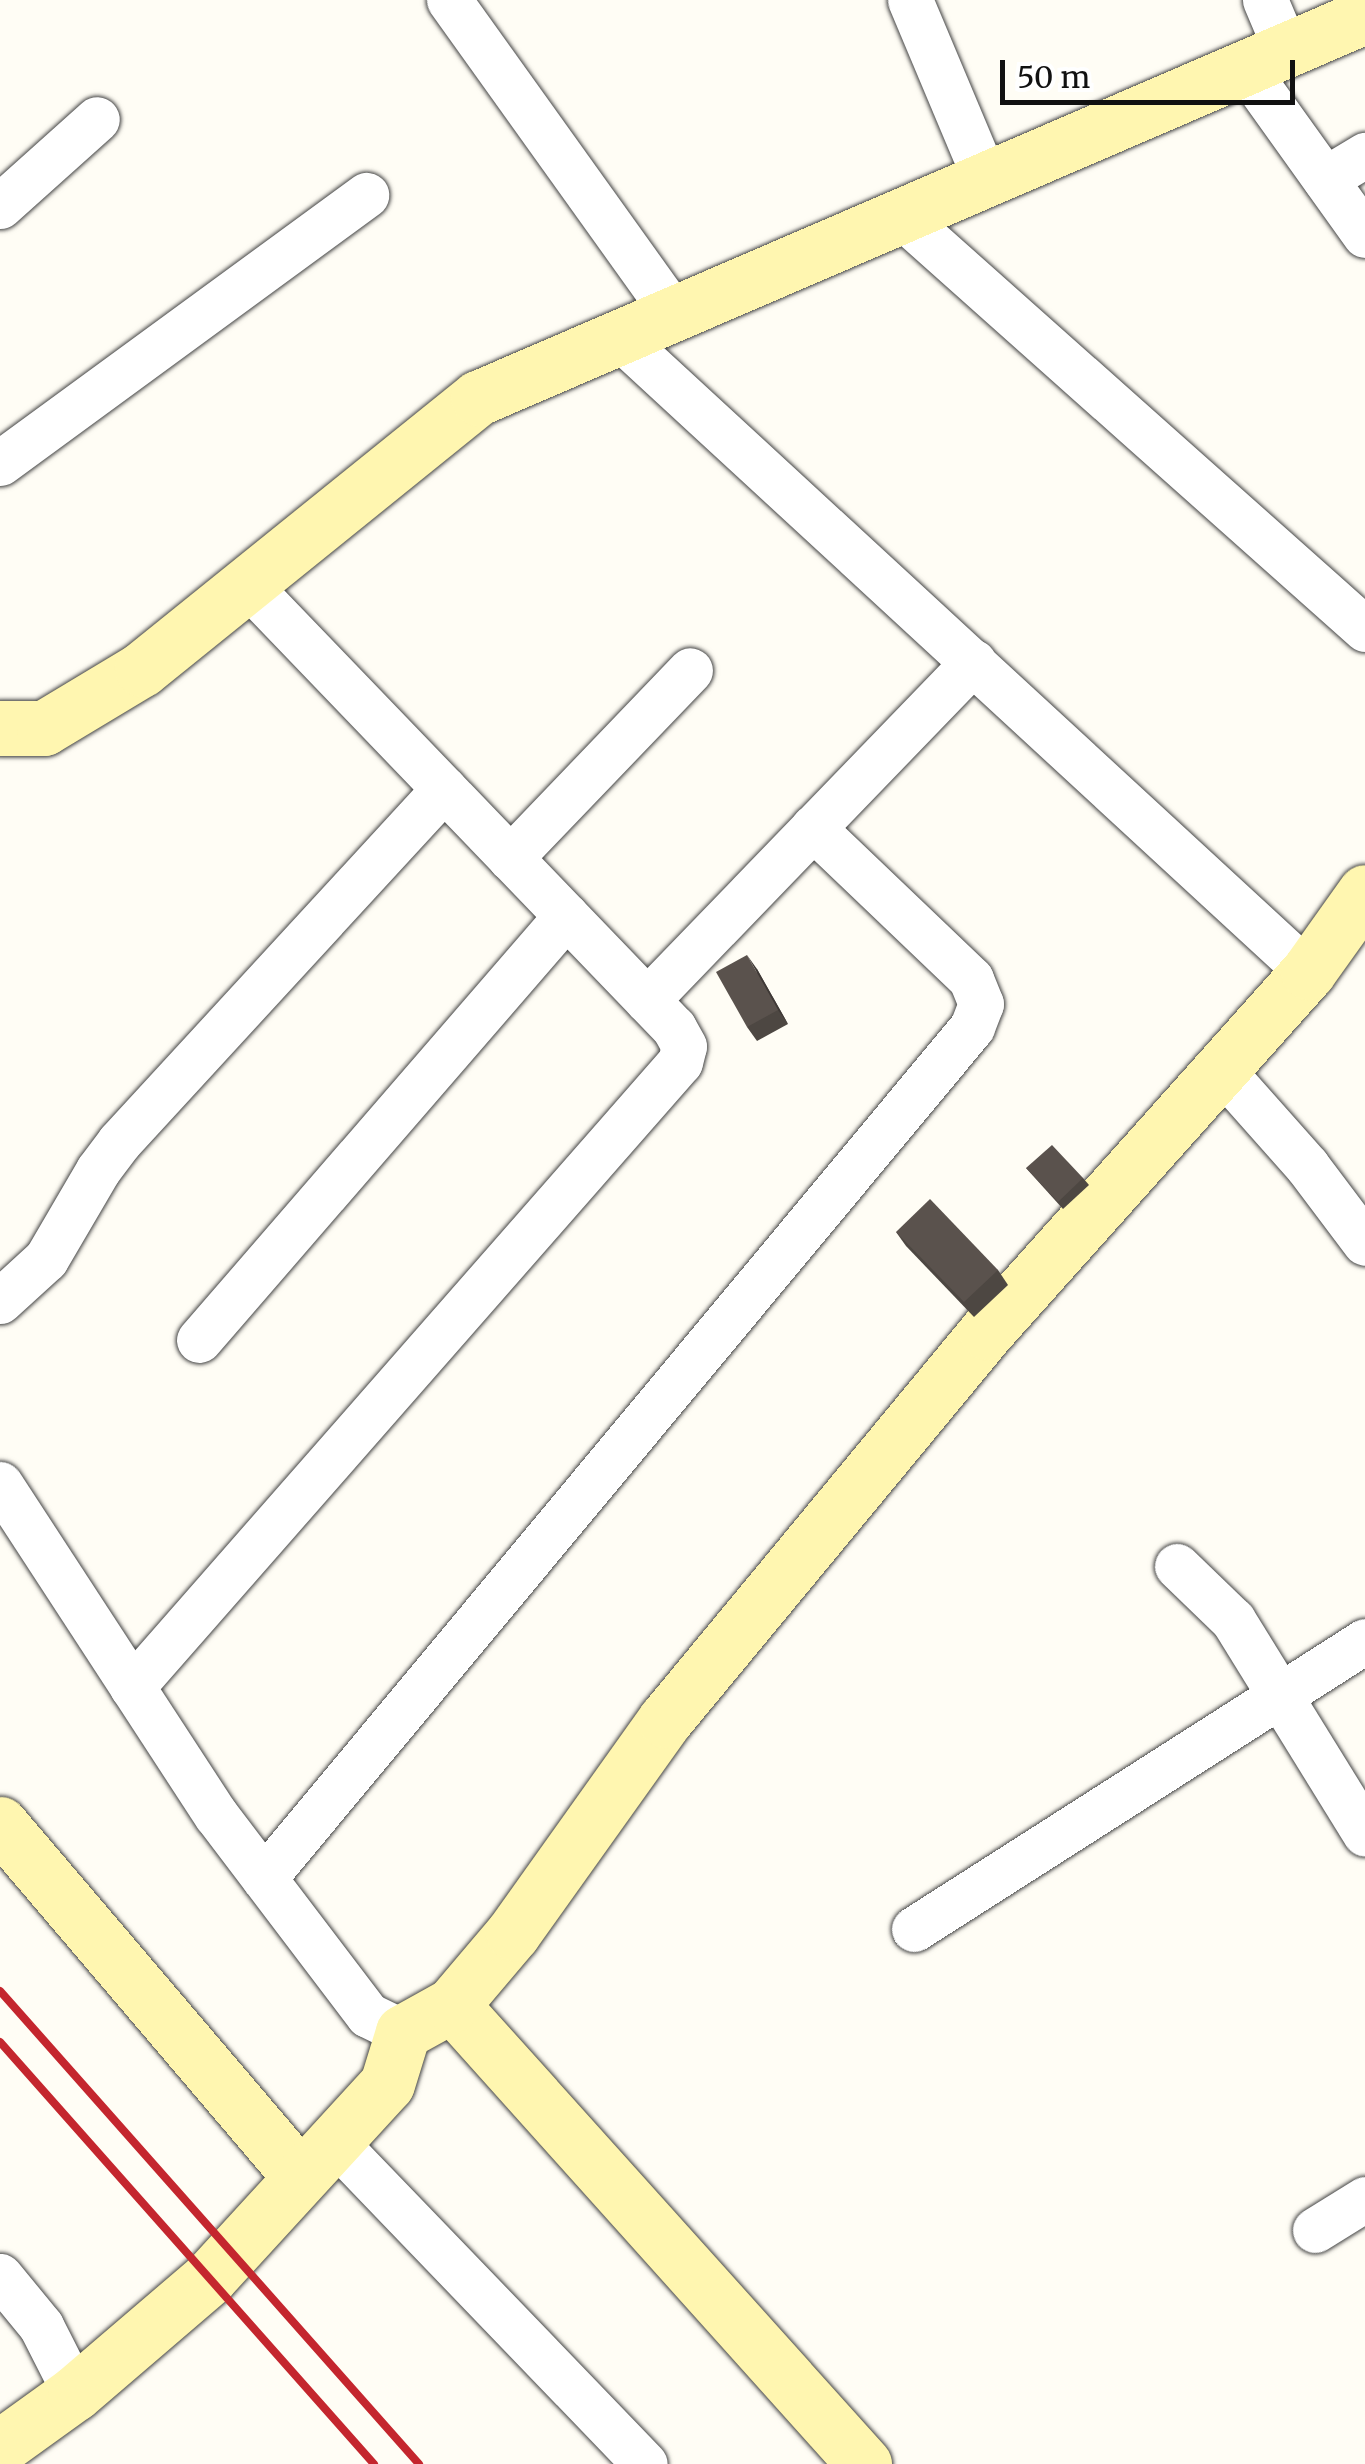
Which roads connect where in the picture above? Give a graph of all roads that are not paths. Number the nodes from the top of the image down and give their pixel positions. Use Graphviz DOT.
graph roads {
  1 [pos="449,0"];
  2 [pos="910,0"];
  3 [pos="1265,0"];
  4 [pos="1365,16"];
  5 [pos="1267,60"];
  6 [pos="97,119"];
  7 [pos="1365,155"];
  8 [pos="985,178"];
  9 [pos="1325,179"];
  10 [pos="366,194"];
  11 [pos="0,206"];
  12 [pos="899,214"];
  13 [pos="1365,235"];
  14 [pos="673,313"];
  15 [pos="618,336"];
  16 [pos="0,463"];
  17 [pos="247,584"];
  18 [pos="1365,629"];
  19 [pos="972,662"];
  20 [pos="690,670"];
  21 [pos="0,728"];
  22 [pos="444,789"];
  23 [pos="813,828"];
  24 [pos="510,858"];
  25 [pos="1365,892"];
  26 [pos="566,916"];
  27 [pos="1308,972"];
  28 [pos="647,1000"];
  29 [pos="1221,1069"];
  30 [pos="1365,1243"];
  31 [pos="0,1301"];
  32 [pos="199,1340"];
  33 [pos="0,1484"];
  34 [pos="1177,1566"];
  35 [pos="1365,1642"];
  36 [pos="132,1687"];
  37 [pos="1278,1698"];
  38 [pos="0,1824"];
  39 [pos="1365,1834"];
  40 [pos="264,1878"];
  41 [pos="914,1928"];
  42 [pos="452,2005"];
  43 [pos="403,2032"];
  44 [pos="317,2159"];
  45 [pos="1365,2199"];
  46 [pos="1315,2230"];
  47 [pos="0,2276"];
  48 [pos="75,2393"];
  49 [pos="0,2446"];
  50 [pos="645,2464"];
  51 [pos="864,2464"];
  1 -- 14 [label="street"];
  2 -- 8 [label="street"];
  3 -- 5 [label="street"];
  4 -- 5 [label="street"];
  5 -- 8 [label="street"];
  5 -- 9 [label="street"];
  6 -- 11 [label="street"];
  7 -- 9 [label="street"];
  8 -- 12 [label="street"];
  9 -- 13 [label="street"];
  10 -- 16 [label="street"];
  12 -- 14 [label="street"];
  12 -- 18 [label="street"];
  14 -- 15 [label="street"];
  15 -- 17 [label="street"];
  15 -- 19 [label="street"];
  17 -- 21 [label="street"];
  17 -- 22 [label="street"];
  19 -- 23 [label="street"];
  19 -- 27 [label="street"];
  20 -- 24 [label="street"];
  22 -- 24 [label="street"];
  22 -- 31 [label="street"];
  23 -- 28 [label="street"];
  23 -- 40 [label="street"];
  24 -- 26 [label="street"];
  25 -- 27 [label="street"];
  26 -- 28 [label="street"];
  26 -- 32 [label="street"];
  27 -- 29 [label="street"];
  28 -- 36 [label="street"];
  29 -- 30 [label="street"];
  29 -- 42 [label="street"];
  33 -- 36 [label="street"];
  34 -- 37 [label="street"];
  35 -- 37 [label="street"];
  36 -- 40 [label="street"];
  37 -- 39 [label="street"];
  37 -- 41 [label="street"];
  38 -- 44 [label="street"];
  40 -- 43 [label="street"];
  42 -- 43 [label="street"];
  42 -- 51 [label="street"];
  43 -- 44 [label="street"];
  44 -- 48 [label="street"];
  44 -- 50 [label="street"];
  45 -- 46 [label="street"];
  47 -- 48 [label="street"];
  48 -- 49 [label="street"];
}
